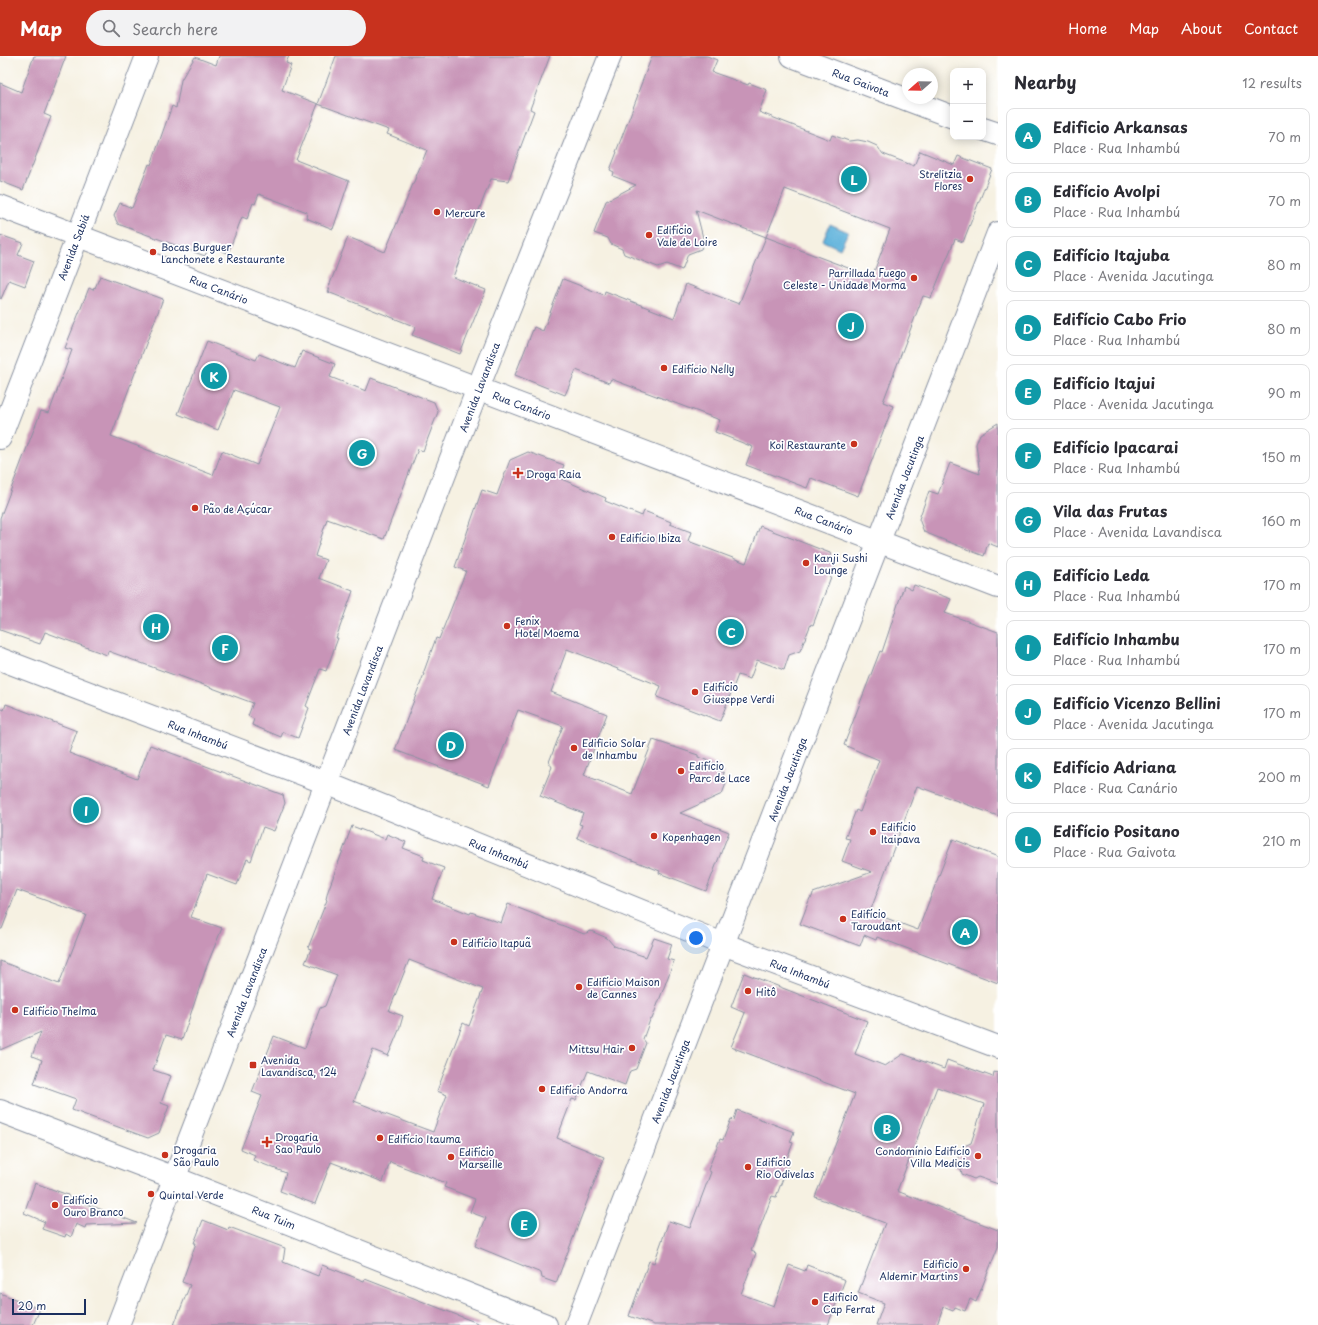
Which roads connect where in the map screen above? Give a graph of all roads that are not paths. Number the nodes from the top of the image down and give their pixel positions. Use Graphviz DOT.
graph roads {
  1 [pos="147,56"];
  2 [pos="610,56"];
  3 [pos="792,56"];
  4 [pos="950,116"];
  5 [pos="986,130"];
  6 [pos="998,134"];
  7 [pos="0,206"];
  8 [pos="998,233"];
  9 [pos="77,236"];
  10 [pos="478,388"];
  11 [pos="0,438"];
  12 [pos="880,540"];
  13 [pos="998,587"];
  14 [pos="0,659"];
  15 [pos="326,783"];
  16 [pos="724,944"];
  17 [pos="998,1047"];
  18 [pos="0,1111"];
  19 [pos="175,1178"];
  20 [pos="118,1325"];
  21 [pos="546,1325"];
  22 [pos="576,1325"];
  1 -- 9 [label="street, Avenida Sabiá"];
  2 -- 10 [label="street, Avenida Lavandisca"];
  3 -- 4 [label="street, Rua Gaivota"];
  5 -- 6 [label="street"];
  7 -- 9 [label="street, Rua Canário"];
  8 -- 12 [label="street, Avenida Jacutinga"];
  9 -- 10 [label="street, Rua Canário"];
  9 -- 11 [label="street, Avenida Sabiá"];
  10 -- 12 [label="street, Rua Canário"];
  10 -- 15 [label="street, Avenida Lavandisca"];
  12 -- 13 [label="street, Rua Canário"];
  12 -- 16 [label="street, Avenida Jacutinga"];
  14 -- 15 [label="street, Rua Inhambú"];
  15 -- 16 [label="street, Rua Inhambú"];
  15 -- 19 [label="street, Avenida Lavandisca"];
  16 -- 17 [label="street, Rua Inhambú"];
  16 -- 22 [label="street, Avenida Jacutinga"];
  18 -- 19 [label="street, Rua Tuim"];
  19 -- 20 [label="street, Avenida Lavandisca"];
  19 -- 21 [label="street, Rua Tuim"];
}
